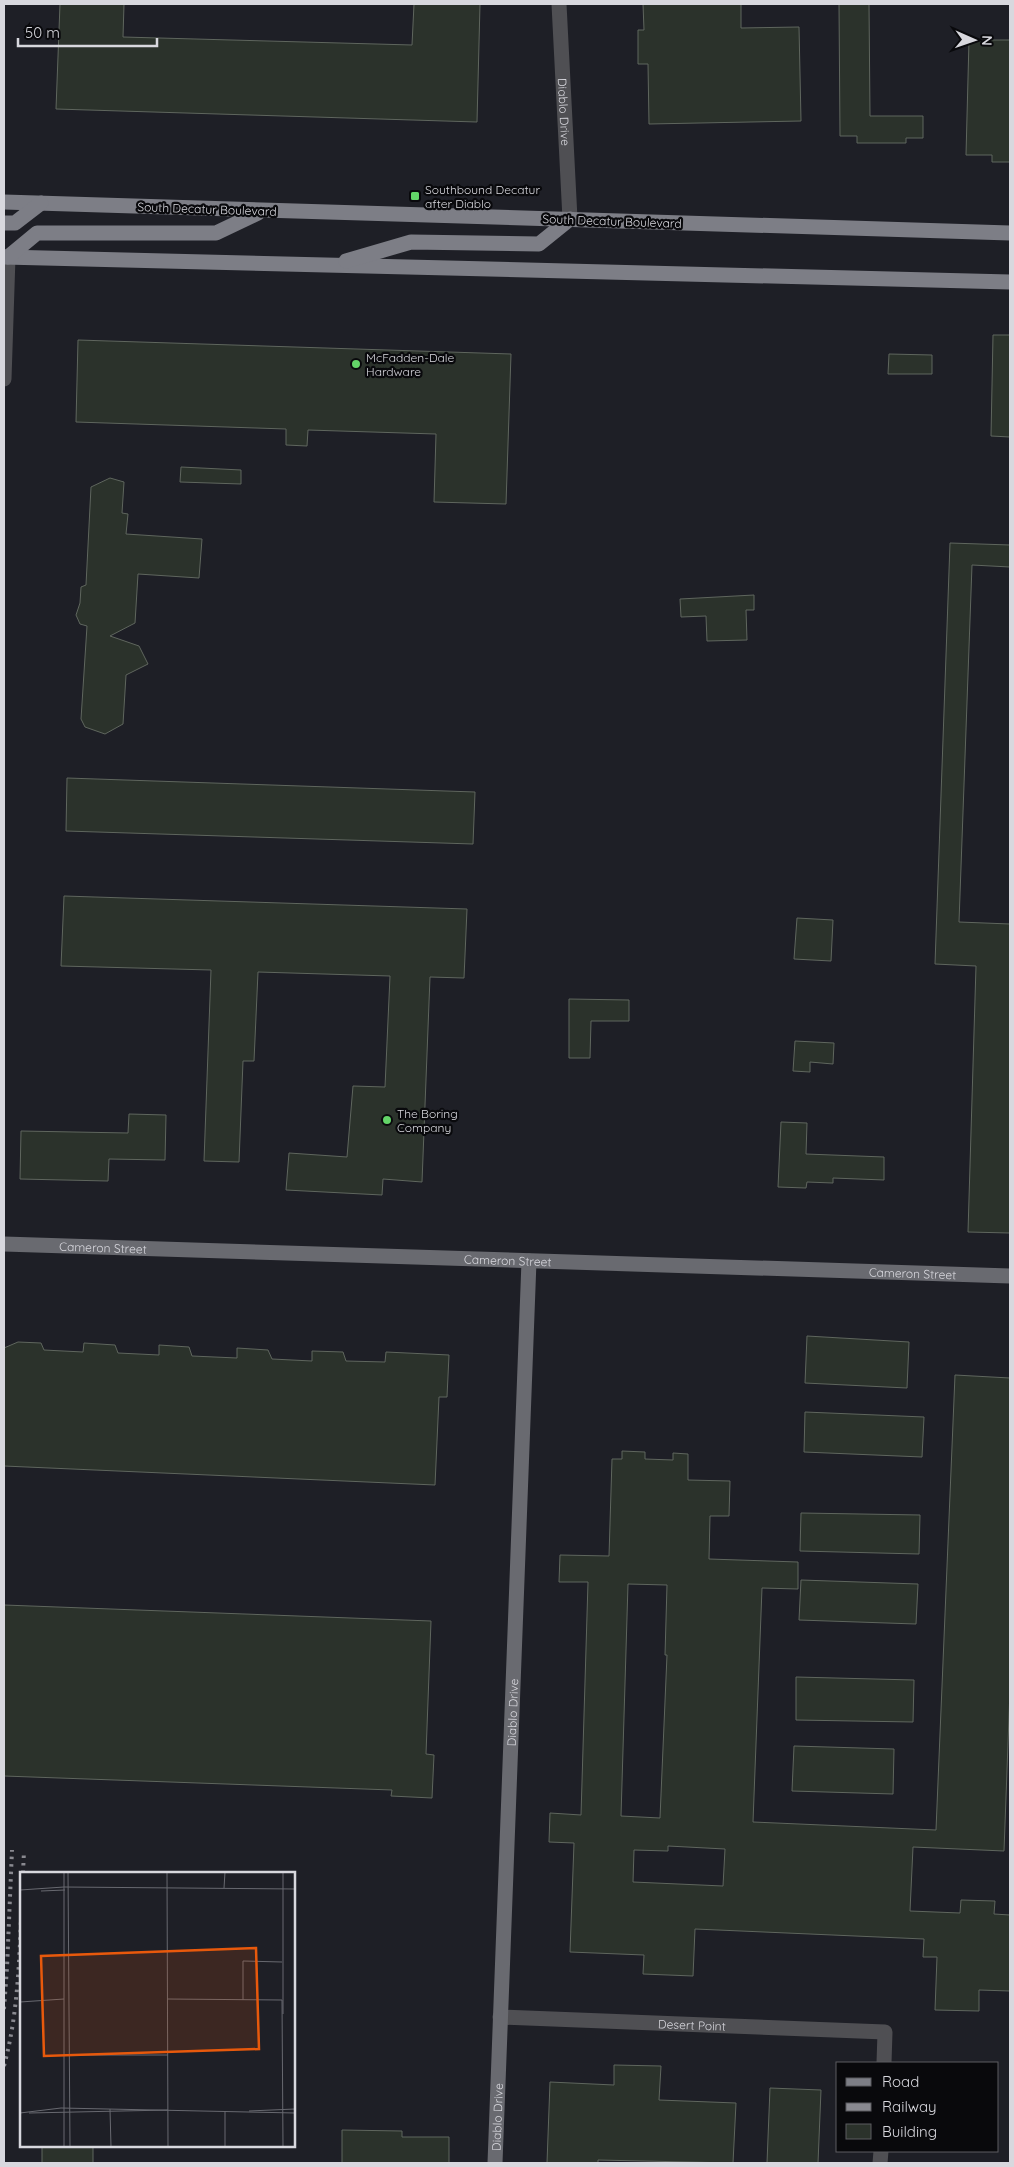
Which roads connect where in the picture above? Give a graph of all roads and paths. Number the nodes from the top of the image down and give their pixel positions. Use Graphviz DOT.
graph roads {
  1 [pos="559,4"];
  2 [pos="4,202"];
  3 [pos="41,203"];
  4 [pos="262,211"];
  5 [pos="570,219"];
  6 [pos="4,223"];
  7 [pos="1010,233"];
  8 [pos="6,257"];
  9 [pos="332,265"];
  10 [pos="1010,282"];
  11 [pos="4,378"];
  12 [pos="4,1244"];
  13 [pos="529,1261"];
  14 [pos="1010,1276"];
  15 [pos="500,2017"];
  16 [pos="884,2062"];
  17 [pos="495,2163"];
  1 -- 5 [label="street, Diablo Drive"];
  2 -- 3 [label="main road, South Decatur Boulevard"];
  3 -- 4 [label="main road, South Decatur Boulevard"];
  3 -- 6 [label="main road"];
  4 -- 5 [label="main road, South Decatur Boulevard"];
  4 -- 8 [label="main road"];
  5 -- 7 [label="main road, South Decatur Boulevard"];
  5 -- 9 [label="main road"];
  8 -- 9 [label="main road"];
  8 -- 11 [label="street"];
  9 -- 10 [label="main road"];
  12 -- 13 [label="street, Cameron Street"];
  13 -- 14 [label="street, Cameron Street"];
  13 -- 15 [label="street, Diablo Drive"];
  15 -- 16 [label="street, Desert Point"];
  15 -- 17 [label="street, Diablo Drive"];
}
